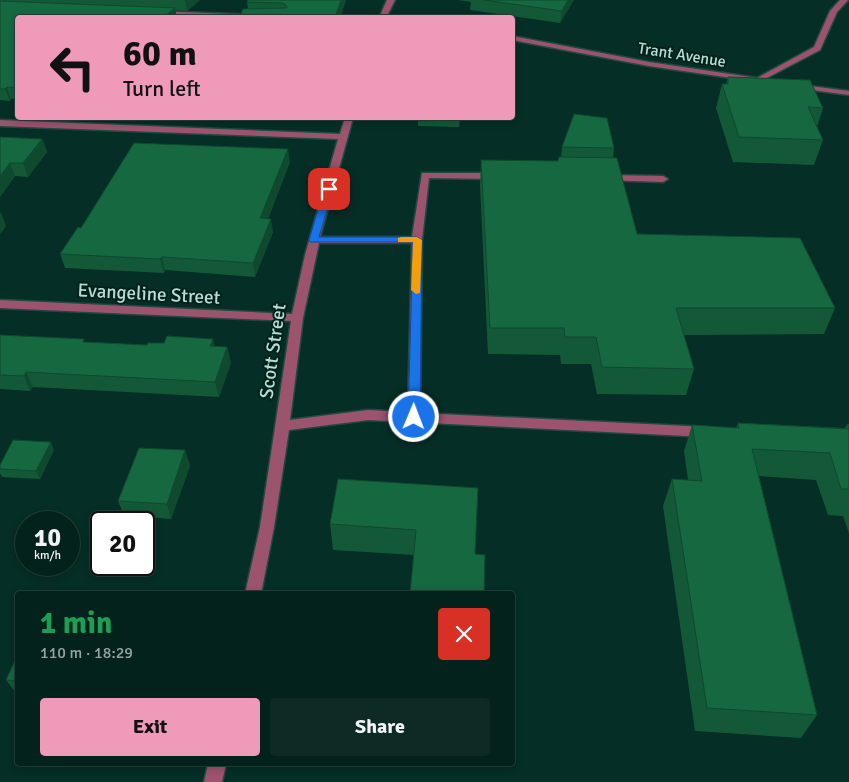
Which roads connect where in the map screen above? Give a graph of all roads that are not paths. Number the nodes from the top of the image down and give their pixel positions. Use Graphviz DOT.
graph roads {
  1 [pos="391,0"];
  2 [pos="844,0"];
  3 [pos="152,13"];
  4 [pos="205,15"];
  5 [pos="384,15"];
  6 [pos="515,39"];
  7 [pos="759,80"];
  8 [pos="778,83"];
  9 [pos="787,84"];
  10 [pos="849,93"];
  11 [pos="348,120"];
  12 [pos="0,123"];
  13 [pos="344,137"];
  14 [pos="505,176"];
  15 [pos="594,178"];
  16 [pos="663,179"];
  17 [pos="314,240"];
  18 [pos="417,240"];
  19 [pos="0,304"];
  20 [pos="297,318"];
  21 [pos="414,417"];
  22 [pos="283,426"];
  23 [pos="719,432"];
  24 [pos="254,591"];
  25 [pos="217,766"];
  26 [pos="213,782"];
  1 -- 5 [label="street"];
  2 -- 7 [label="street"];
  3 -- 4 [label="street"];
  6 -- 7 [label="street, Trant Avenue"];
  7 -- 8 [label="street, Trant Avenue"];
  9 -- 10 [label="street"];
  11 -- 13 [label="street, Scott Street"];
  12 -- 13 [label="street"];
  13 -- 17 [label="street, Scott Street"];
  14 -- 18 [label="street"];
  15 -- 16 [label="street"];
  17 -- 18 [label="street"];
  17 -- 20 [label="street, Scott Street"];
  18 -- 21 [label="street"];
  19 -- 20 [label="street, Evangeline Street"];
  20 -- 22 [label="street, Scott Street"];
  21 -- 22 [label="street"];
  21 -- 23 [label="street"];
  22 -- 24 [label="street, Scott Street"];
  25 -- 26 [label="street"];
}
